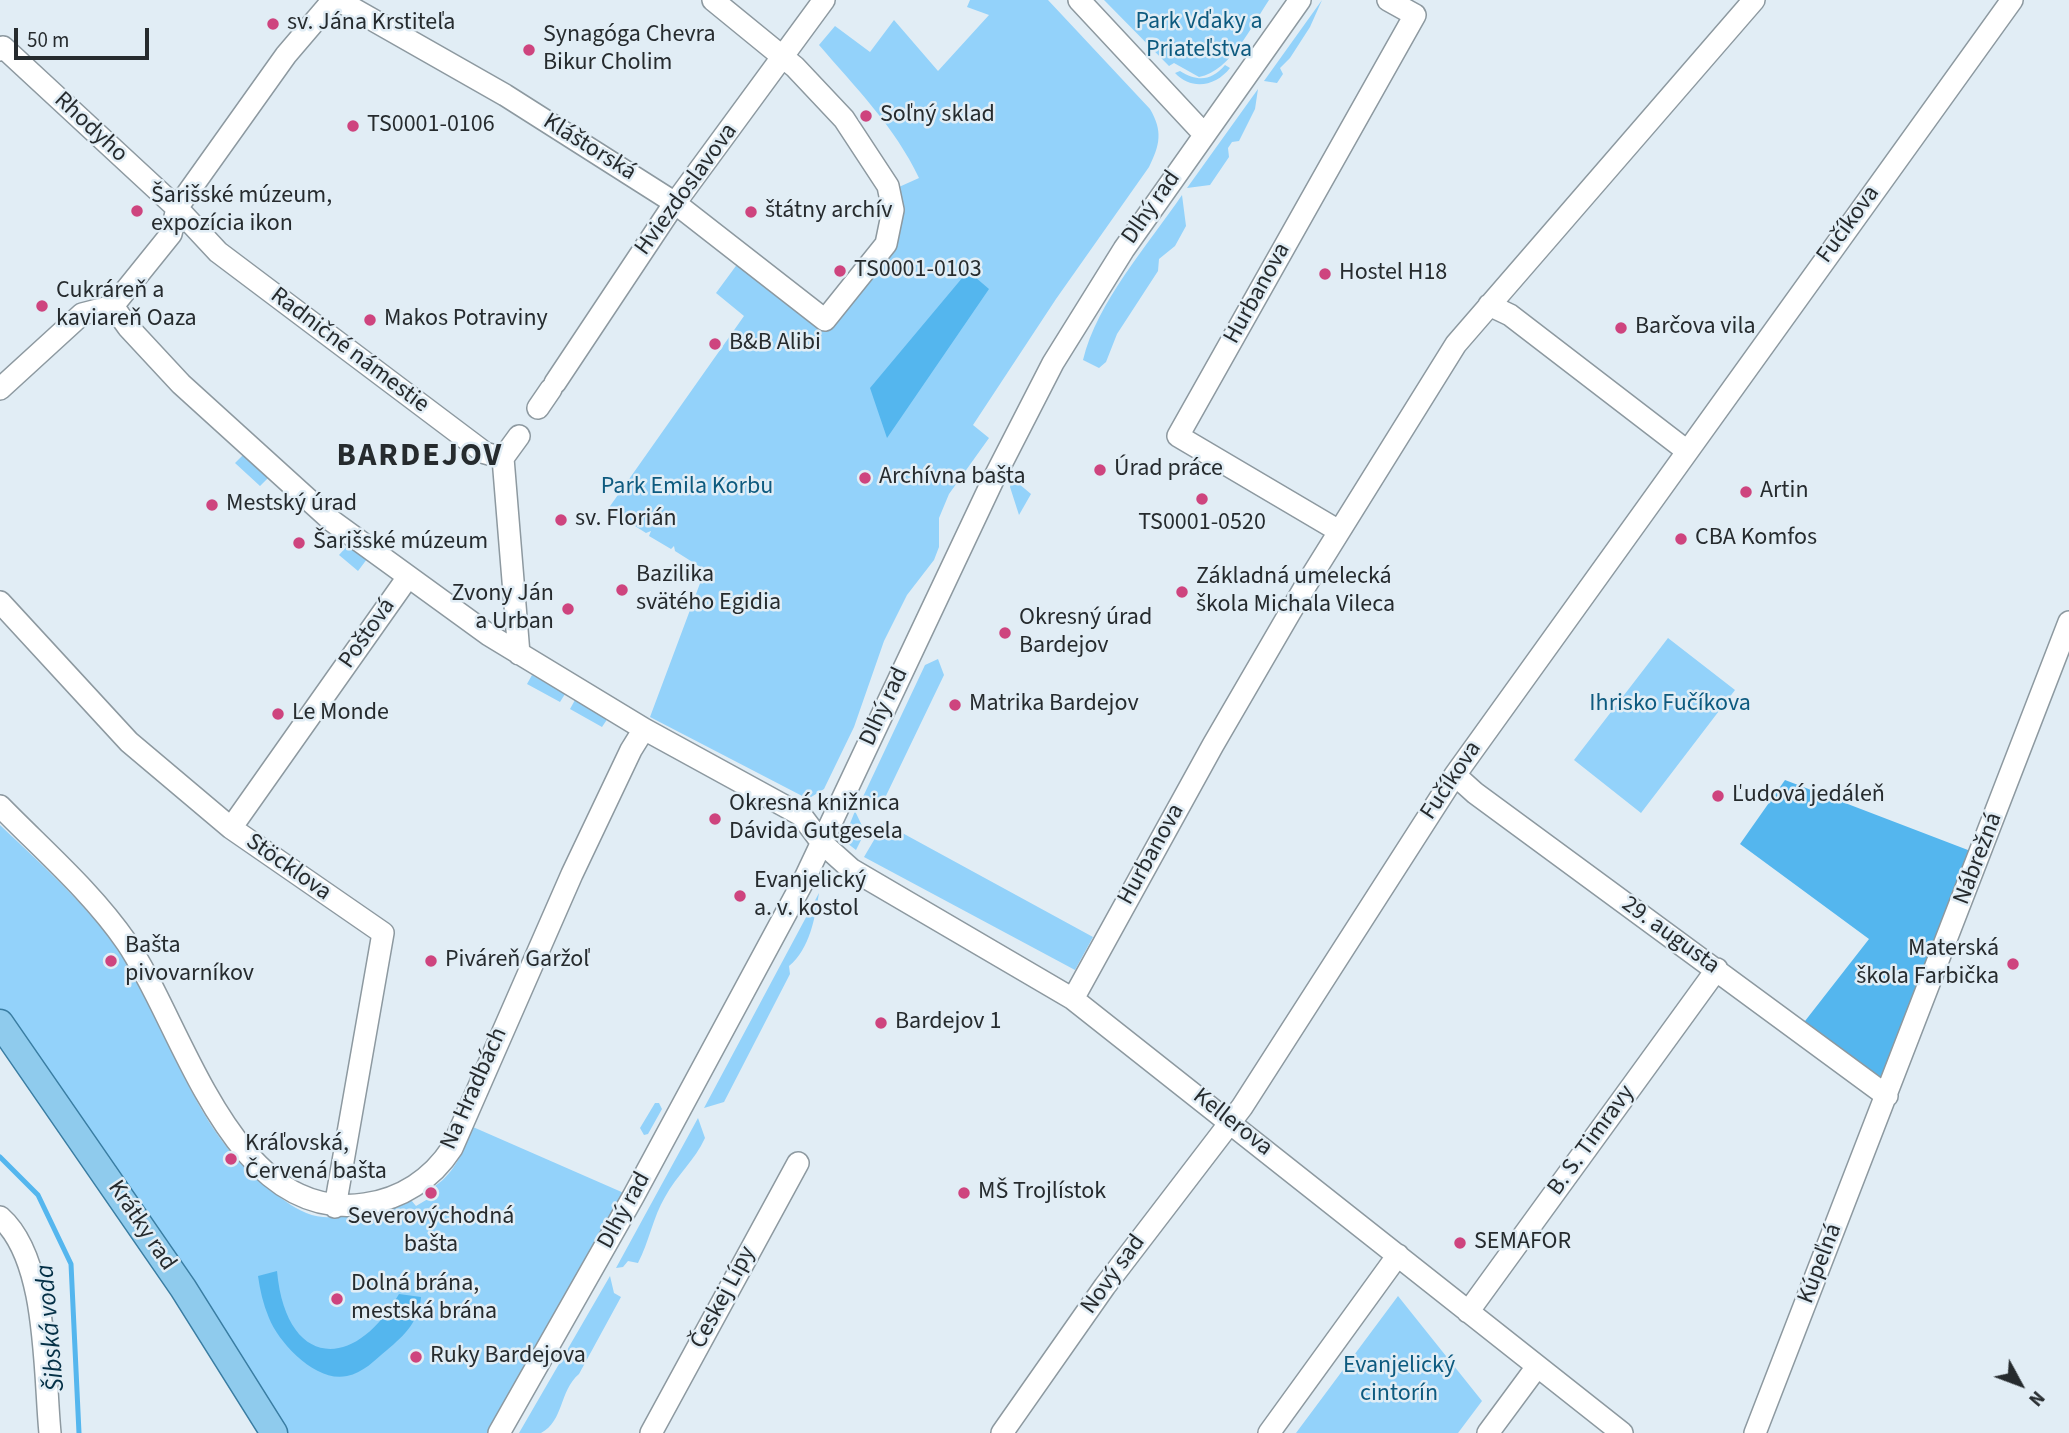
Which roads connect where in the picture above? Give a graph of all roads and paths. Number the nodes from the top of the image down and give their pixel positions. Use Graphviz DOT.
graph roads {
  1 [pos="336,0"];
  2 [pos="713,0"];
  3 [pos="824,0"];
  4 [pos="1079,0"];
  5 [pos="1300,0"];
  6 [pos="1388,0"];
  7 [pos="1754,0"];
  8 [pos="2012,0"];
  9 [pos="1,49"];
  10 [pos="784,57"];
  11 [pos="1204,134"];
  12 [pos="675,203"];
  13 [pos="177,208"];
  14 [pos="1489,305"];
  15 [pos="113,306"];
  16 [pos="0,389"];
  17 [pos="1687,451"];
  18 [pos="503,458"];
  19 [pos="1339,531"];
  20 [pos="408,577"];
  21 [pos="0,602"];
  22 [pos="2069,622"];
  23 [pos="519,654"];
  24 [pos="644,729"];
  25 [pos="1455,775"];
  26 [pos="0,806"];
  27 [pos="230,828"];
  28 [pos="822,843"];
  29 [pos="1717,969"];
  30 [pos="1073,999"];
  31 [pos="0,1023"];
  32 [pos="1887,1096"];
  33 [pos="1231,1122"];
  34 [pos="798,1163"];
  35 [pos="335,1207"];
  36 [pos="0,1217"];
  37 [pos="1398,1255"];
  38 [pos="1468,1312"];
  39 [pos="1536,1368"];
  40 [pos="50,1433"];
  41 [pos="274,1433"];
  42 [pos="499,1433"];
  43 [pos="651,1433"];
  44 [pos="1002,1433"];
  45 [pos="1269,1433"];
  46 [pos="1488,1433"];
  47 [pos="1622,1433"];
  48 [pos="1755,1433"];
  1 -- 12 [label="street, Kláštorská"];
  1 -- 13 [label="street"];
  2 -- 10 [label="street"];
  3 -- 10 [label="street, Hviezdoslavova"];
  4 -- 11 [label="street"];
  5 -- 11 [label="street, Dlhý rad"];
  6 -- 19 [label="street, Hurbanova"];
  7 -- 14 [label="street, Hurbanova"];
  8 -- 17 [label="street, Fučíkova"];
  9 -- 13 [label="street, Rhodyho"];
  10 -- 12 [label="street, Hviezdoslavova"];
  10 -- 12 [label="street, Kláštorská"];
  11 -- 28 [label="street, Dlhý rad"];
  12 -- 18 [label="street, Hviezdoslavova"];
  13 -- 15 [label="street"];
  13 -- 18 [label="street, Radničné námestie"];
  14 -- 17 [label="street"];
  14 -- 19 [label="street, Hurbanova"];
  15 -- 16 [label="street"];
  15 -- 20 [label="street"];
  17 -- 25 [label="street, Fučíkova"];
  18 -- 23 [label="street"];
  19 -- 30 [label="street, Hurbanova"];
  20 -- 23 [label="street"];
  20 -- 27 [label="street, Poštová"];
  21 -- 27 [label="street, Stöcklova"];
  22 -- 32 [label="street, Nábrežná"];
  23 -- 24 [label="street"];
  24 -- 28 [label="street"];
  24 -- 35 [label="street, Na Hradbách"];
  25 -- 29 [label="street, 29. augusta"];
  25 -- 33 [label="street, Fučíkova"];
  26 -- 35 [label="street, Na Hradbách"];
  27 -- 35 [label="street, Stöcklova"];
  28 -- 30 [label="street, Kellerova"];
  28 -- 42 [label="street, Dlhý rad"];
  29 -- 32 [label="street, 29. augusta"];
  29 -- 38 [label="street, B. S. Timravy"];
  30 -- 33 [label="street, Kellerova"];
  31 -- 41 [label="main road, Krátky rad"];
  32 -- 48 [label="street, Kúpeľná"];
  33 -- 37 [label="street, Kellerova"];
  33 -- 44 [label="street, Nový sad"];
  34 -- 43 [label="street, Českej Lípy"];
  36 -- 40 [label="street"];
  37 -- 38 [label="street, Kellerova"];
  37 -- 45 [label="street"];
  38 -- 39 [label="street, Kellerova"];
  39 -- 46 [label="street"];
  39 -- 47 [label="street, Kellerova"];
}
